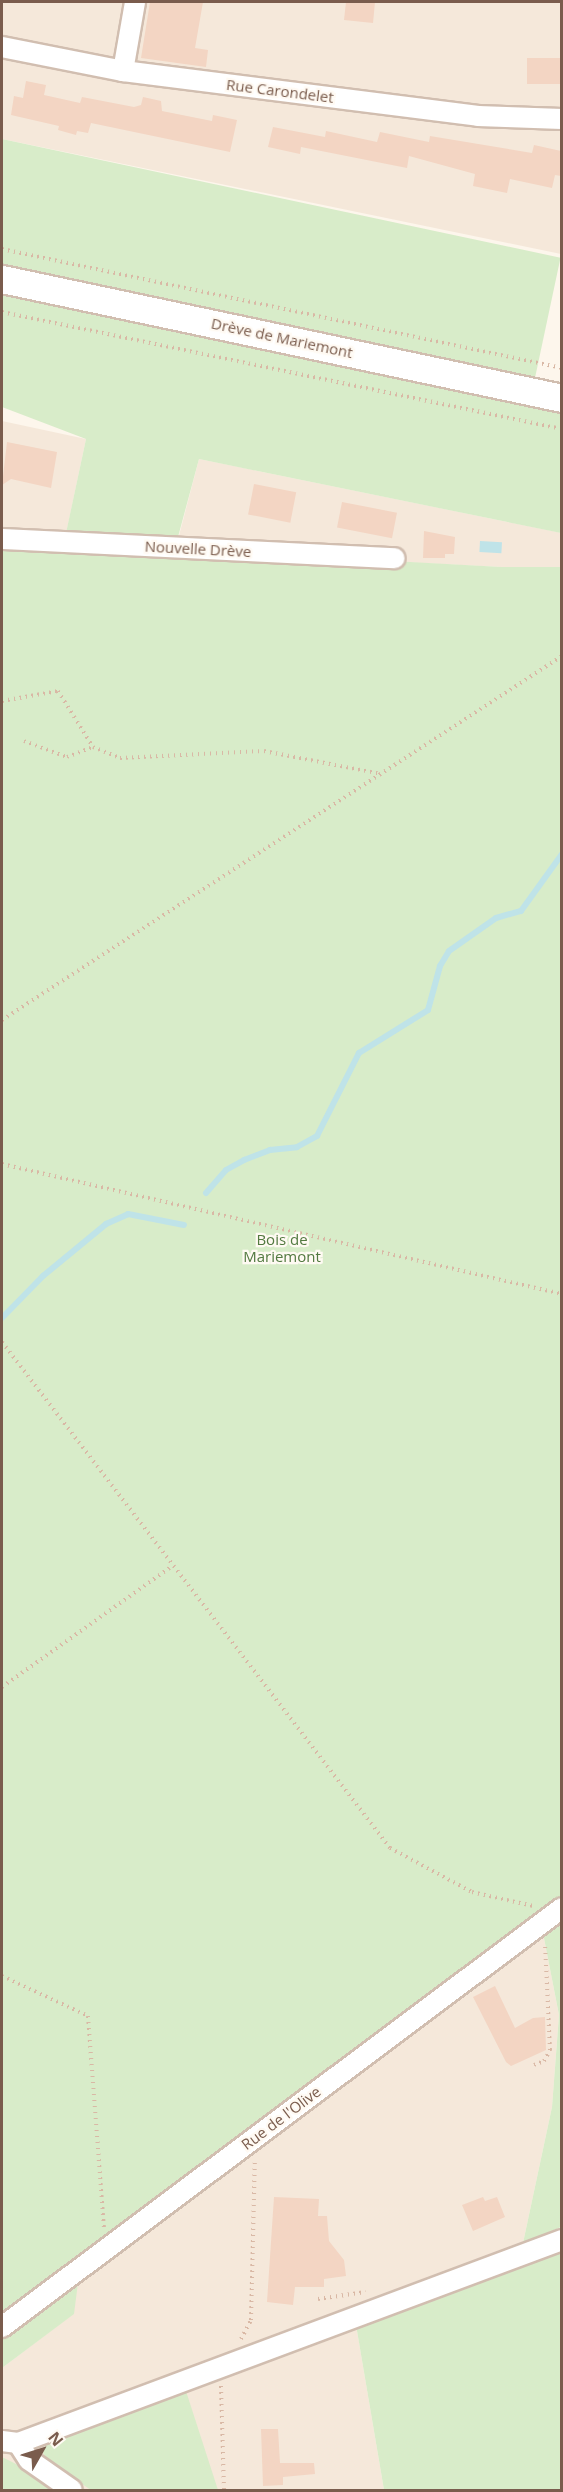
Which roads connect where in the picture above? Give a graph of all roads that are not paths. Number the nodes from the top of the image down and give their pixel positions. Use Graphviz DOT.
graph roads {
  1 [pos="135,2"];
  2 [pos="2,47"];
  3 [pos="123,71"];
  4 [pos="561,119"];
  5 [pos="2,279"];
  6 [pos="561,398"];
  7 [pos="2,539"];
  8 [pos="395,558"];
  9 [pos="554,1914"];
  10 [pos="561,2240"];
  11 [pos="2,2327"];
  12 [pos="10,2442"];
  13 [pos="72,2490"];
  1 -- 3 [label="street"];
  2 -- 3 [label="street, Rue Carondelet"];
  3 -- 4 [label="street, Rue Carondelet"];
  5 -- 6 [label="street, Drève de Mariemont"];
  7 -- 8 [label="street, Nouvelle Drève"];
  9 -- 11 [label="street, Rue de l'Olive"];
  10 -- 12 [label="street"];
  12 -- 13 [label="street"];
}
